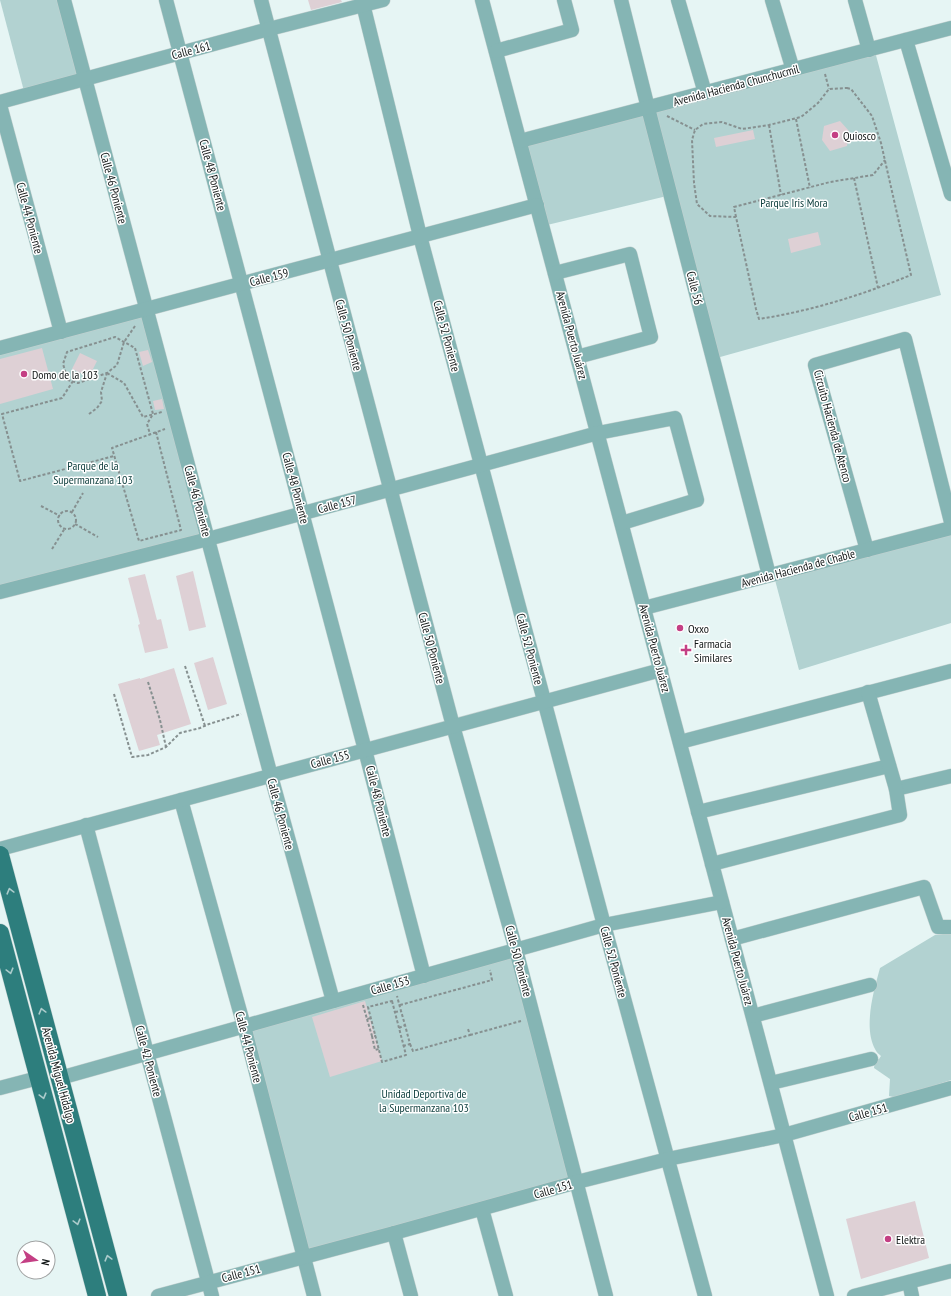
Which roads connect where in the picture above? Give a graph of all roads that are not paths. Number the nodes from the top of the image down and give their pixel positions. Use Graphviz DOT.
graph roads {
  1 [pos="64,0"];
  2 [pos="166,0"];
  3 [pos="261,0"];
  4 [pos="383,0"];
  5 [pos="482,0"];
  6 [pos="564,0"];
  7 [pos="621,0"];
  8 [pos="678,0"];
  9 [pos="772,0"];
  10 [pos="855,0"];
  11 [pos="363,3"];
  12 [pos="951,28"];
  13 [pos="269,29"];
  14 [pos="906,40"];
  15 [pos="869,50"];
  16 [pos="496,51"];
  17 [pos="180,53"];
  18 [pos="794,70"];
  19 [pos="85,78"];
  20 [pos="705,93"];
  21 [pos="0,103"];
  22 [pos="648,108"];
  23 [pos="520,142"];
  24 [pos="951,194"];
  25 [pos="537,206"];
  26 [pos="420,236"];
  27 [pos="329,261"];
  28 [pos="555,273"];
  29 [pos="242,284"];
  30 [pos="147,309"];
  31 [pos="61,332"];
  32 [pos="0,348"];
  33 [pos="578,357"];
  34 [pos="598,433"];
  35 [pos="481,465"];
  36 [pos="390,489"];
  37 [pos="303,513"];
  38 [pos="951,522"];
  39 [pos="622,523"];
  40 [pos="951,528"];
  41 [pos="208,539"];
  42 [pos="866,550"];
  43 [pos="769,575"];
  44 [pos="0,592"];
  45 [pos="644,608"];
  46 [pos="661,670"];
  47 [pos="951,671"];
  48 [pos="868,692"];
  49 [pos="544,701"];
  50 [pos="453,726"];
  51 [pos="680,742"];
  52 [pos="365,750"];
  53 [pos="889,766"];
  54 [pos="271,776"];
  55 [pos="951,776"];
  56 [pos="896,789"];
  57 [pos="181,800"];
  58 [pos="698,812"];
  59 [pos="86,826"];
  60 [pos="0,849"];
  61 [pos="0,855"];
  62 [pos="712,864"];
  63 [pos="722,902"];
  64 [pos="604,925"];
  65 [pos="951,927"];
  66 [pos="0,933"];
  67 [pos="732,939"];
  68 [pos="516,950"];
  69 [pos="424,976"];
  70 [pos="870,985"];
  71 [pos="332,1002"];
  72 [pos="753,1016"];
  73 [pos="244,1026"];
  74 [pos="147,1053"];
  75 [pos="870,1059"];
  76 [pos="38,1078"];
  77 [pos="60,1078"];
  78 [pos="771,1083"];
  79 [pos="0,1088"];
  80 [pos="951,1088"];
  81 [pos="784,1135"];
  82 [pos="668,1159"];
  83 [pos="577,1182"];
  84 [pos="482,1209"];
  85 [pos="394,1233"];
  86 [pos="304,1256"];
  87 [pos="950,1275"];
  88 [pos="208,1282"];
  89 [pos="909,1282"];
  90 [pos="97,1296"];
  91 [pos="118,1296"];
  92 [pos="158,1296"];
  93 [pos="212,1296"];
  94 [pos="314,1296"];
  95 [pos="411,1296"];
  96 [pos="506,1296"];
  97 [pos="606,1296"];
  98 [pos="705,1296"];
  99 [pos="827,1296"];
  100 [pos="854,1296"];
  101 [pos="912,1296"];
  1 -- 19 [label="street, Calle 46 Poniente"];
  2 -- 17 [label="street, Calle 48 Poniente"];
  3 -- 13 [label="street, Calle 50 Poniente"];
  4 -- 11 [label="street, Calle 161"];
  5 -- 16 [label="street, Avenida Puerto Juárez"];
  6 -- 16 [label="street"];
  7 -- 22 [label="street, Calle 56"];
  8 -- 20 [label="street"];
  9 -- 18 [label="street"];
  10 -- 15 [label="street"];
  11 -- 13 [label="street, Calle 161"];
  11 -- 26 [label="street, Calle 52 Poniente"];
  12 -- 14 [label="street, Avenida Hacienda Chunchucmil"];
  13 -- 17 [label="street, Calle 161"];
  13 -- 27 [label="street, Calle 50 Poniente"];
  14 -- 15 [label="street, Avenida Hacienda Chunchucmil"];
  14 -- 24 [label="street"];
  15 -- 18 [label="street, Avenida Hacienda Chunchucmil"];
  16 -- 23 [label="street, Avenida Puerto Juárez"];
  17 -- 19 [label="street, Calle 161"];
  17 -- 29 [label="street, Calle 48 Poniente"];
  18 -- 20 [label="street, Avenida Hacienda Chunchucmil"];
  19 -- 21 [label="street, Calle 161"];
  19 -- 30 [label="street, Calle 46 Poniente"];
  20 -- 22 [label="street, Avenida Hacienda Chunchucmil"];
  21 -- 31 [label="street, Calle 44 Poniente"];
  22 -- 23 [label="street, Avenida Hacienda Chunchucmil"];
  22 -- 43 [label="street, Calle 56"];
  23 -- 25 [label="street, Avenida Puerto Juárez"];
  25 -- 26 [label="street, Calle 159"];
  25 -- 28 [label="street, Avenida Puerto Juárez"];
  26 -- 27 [label="street, Calle 159"];
  26 -- 35 [label="street, Calle 52 Poniente"];
  27 -- 29 [label="street, Calle 159"];
  27 -- 36 [label="street, Calle 50 Poniente"];
  28 -- 33 [label="street, Avenida Puerto Juárez"];
  28 -- 33 [label="street"];
  29 -- 30 [label="street, Calle 159"];
  29 -- 37 [label="street, Calle 48 Poniente"];
  30 -- 31 [label="street, Calle 159"];
  30 -- 41 [label="street, Calle 46 Poniente"];
  31 -- 32 [label="street, Calle 159"];
  33 -- 34 [label="street, Avenida Puerto Juárez"];
  34 -- 35 [label="street, Calle 157"];
  34 -- 39 [label="street, Avenida Puerto Juárez"];
  34 -- 39 [label="street, Calle 157"];
  35 -- 36 [label="street, Calle 157"];
  35 -- 49 [label="street, Calle 52 Poniente"];
  36 -- 37 [label="street, Calle 157"];
  36 -- 50 [label="street, Calle 50 Poniente"];
  37 -- 41 [label="street, Calle 157"];
  37 -- 52 [label="street, Calle 48 Poniente"];
  38 -- 42 [label="street, Circuito Hacienda de Atenco"];
  39 -- 45 [label="street, Avenida Puerto Juárez"];
  40 -- 42 [label="street, Avenida Hacienda de Chable"];
  41 -- 44 [label="street, Calle 157"];
  41 -- 54 [label="street, Calle 46 Poniente"];
  42 -- 43 [label="street, Avenida Hacienda de Chable"];
  43 -- 45 [label="street, Avenida Hacienda de Chable"];
  45 -- 46 [label="street, Avenida Puerto Juárez"];
  46 -- 49 [label="street, Calle 155"];
  46 -- 51 [label="street, Avenida Puerto Juárez"];
  47 -- 48 [label="street"];
  48 -- 51 [label="street"];
  48 -- 53 [label="street"];
  49 -- 50 [label="street, Calle 155"];
  49 -- 64 [label="street, Calle 52 Poniente"];
  50 -- 52 [label="street, Calle 155"];
  50 -- 68 [label="street, Calle 50 Poniente"];
  51 -- 58 [label="street, Avenida Puerto Juárez"];
  52 -- 54 [label="street, Calle 155"];
  52 -- 69 [label="street, Calle 48 Poniente"];
  53 -- 56 [label="street"];
  53 -- 58 [label="street"];
  54 -- 57 [label="street, Calle 155"];
  54 -- 71 [label="street, Calle 46 Poniente"];
  55 -- 56 [label="street"];
  56 -- 62 [label="street"];
  57 -- 59 [label="street, Calle 155"];
  57 -- 73 [label="street, Calle 44 Poniente"];
  58 -- 62 [label="street, Avenida Puerto Juárez"];
  59 -- 60 [label="street, Calle 155"];
  59 -- 74 [label="street, Calle 42 Poniente"];
  77 -- 61 [label="main road, Avenida Miguel Hidalgo, one-way"];
  62 -- 63 [label="street, Avenida Puerto Juárez"];
  63 -- 64 [label="street, Calle 153"];
  63 -- 67 [label="street, Avenida Puerto Juárez"];
  64 -- 68 [label="street, Calle 153"];
  64 -- 82 [label="street, Calle 52 Poniente"];
  65 -- 67 [label="street"];
  66 -- 76 [label="main road, Avenida Miguel Hidalgo, one-way"];
  67 -- 72 [label="street, Avenida Puerto Juárez"];
  68 -- 69 [label="street, Calle 153"];
  68 -- 83 [label="street, Calle 50 Poniente"];
  69 -- 71 [label="street, Calle 153"];
  70 -- 72 [label="street"];
  71 -- 73 [label="street, Calle 153"];
  72 -- 78 [label="street, Avenida Puerto Juárez"];
  73 -- 74 [label="street, Calle 153"];
  73 -- 86 [label="street, Calle 44 Poniente"];
  74 -- 77 [label="street, Calle 153"];
  74 -- 88 [label="street, Calle 42 Poniente"];
  75 -- 78 [label="street"];
  76 -- 79 [label="street"];
  76 -- 90 [label="main road, Avenida Miguel Hidalgo, one-way"];
  91 -- 77 [label="main road, Avenida Miguel Hidalgo, one-way"];
  78 -- 81 [label="street, Avenida Puerto Juárez"];
  80 -- 81 [label="street, Calle 151"];
  81 -- 82 [label="street, Calle 151"];
  81 -- 99 [label="street, Avenida Puerto Juárez"];
  82 -- 83 [label="street, Calle 151"];
  82 -- 98 [label="street, Calle 52 Poniente"];
  83 -- 84 [label="street, Calle 151"];
  83 -- 97 [label="street, Calle 50 Poniente"];
  84 -- 85 [label="street, Calle 151"];
  84 -- 96 [label="street"];
  85 -- 86 [label="street, Calle 151"];
  85 -- 95 [label="street"];
  86 -- 88 [label="street, Calle 151"];
  86 -- 94 [label="street, Calle 44 Poniente"];
  87 -- 89 [label="street"];
  88 -- 92 [label="street, Calle 151"];
  88 -- 93 [label="street, Calle 42 Poniente"];
  89 -- 100 [label="street"];
  89 -- 101 [label="street"];
}
